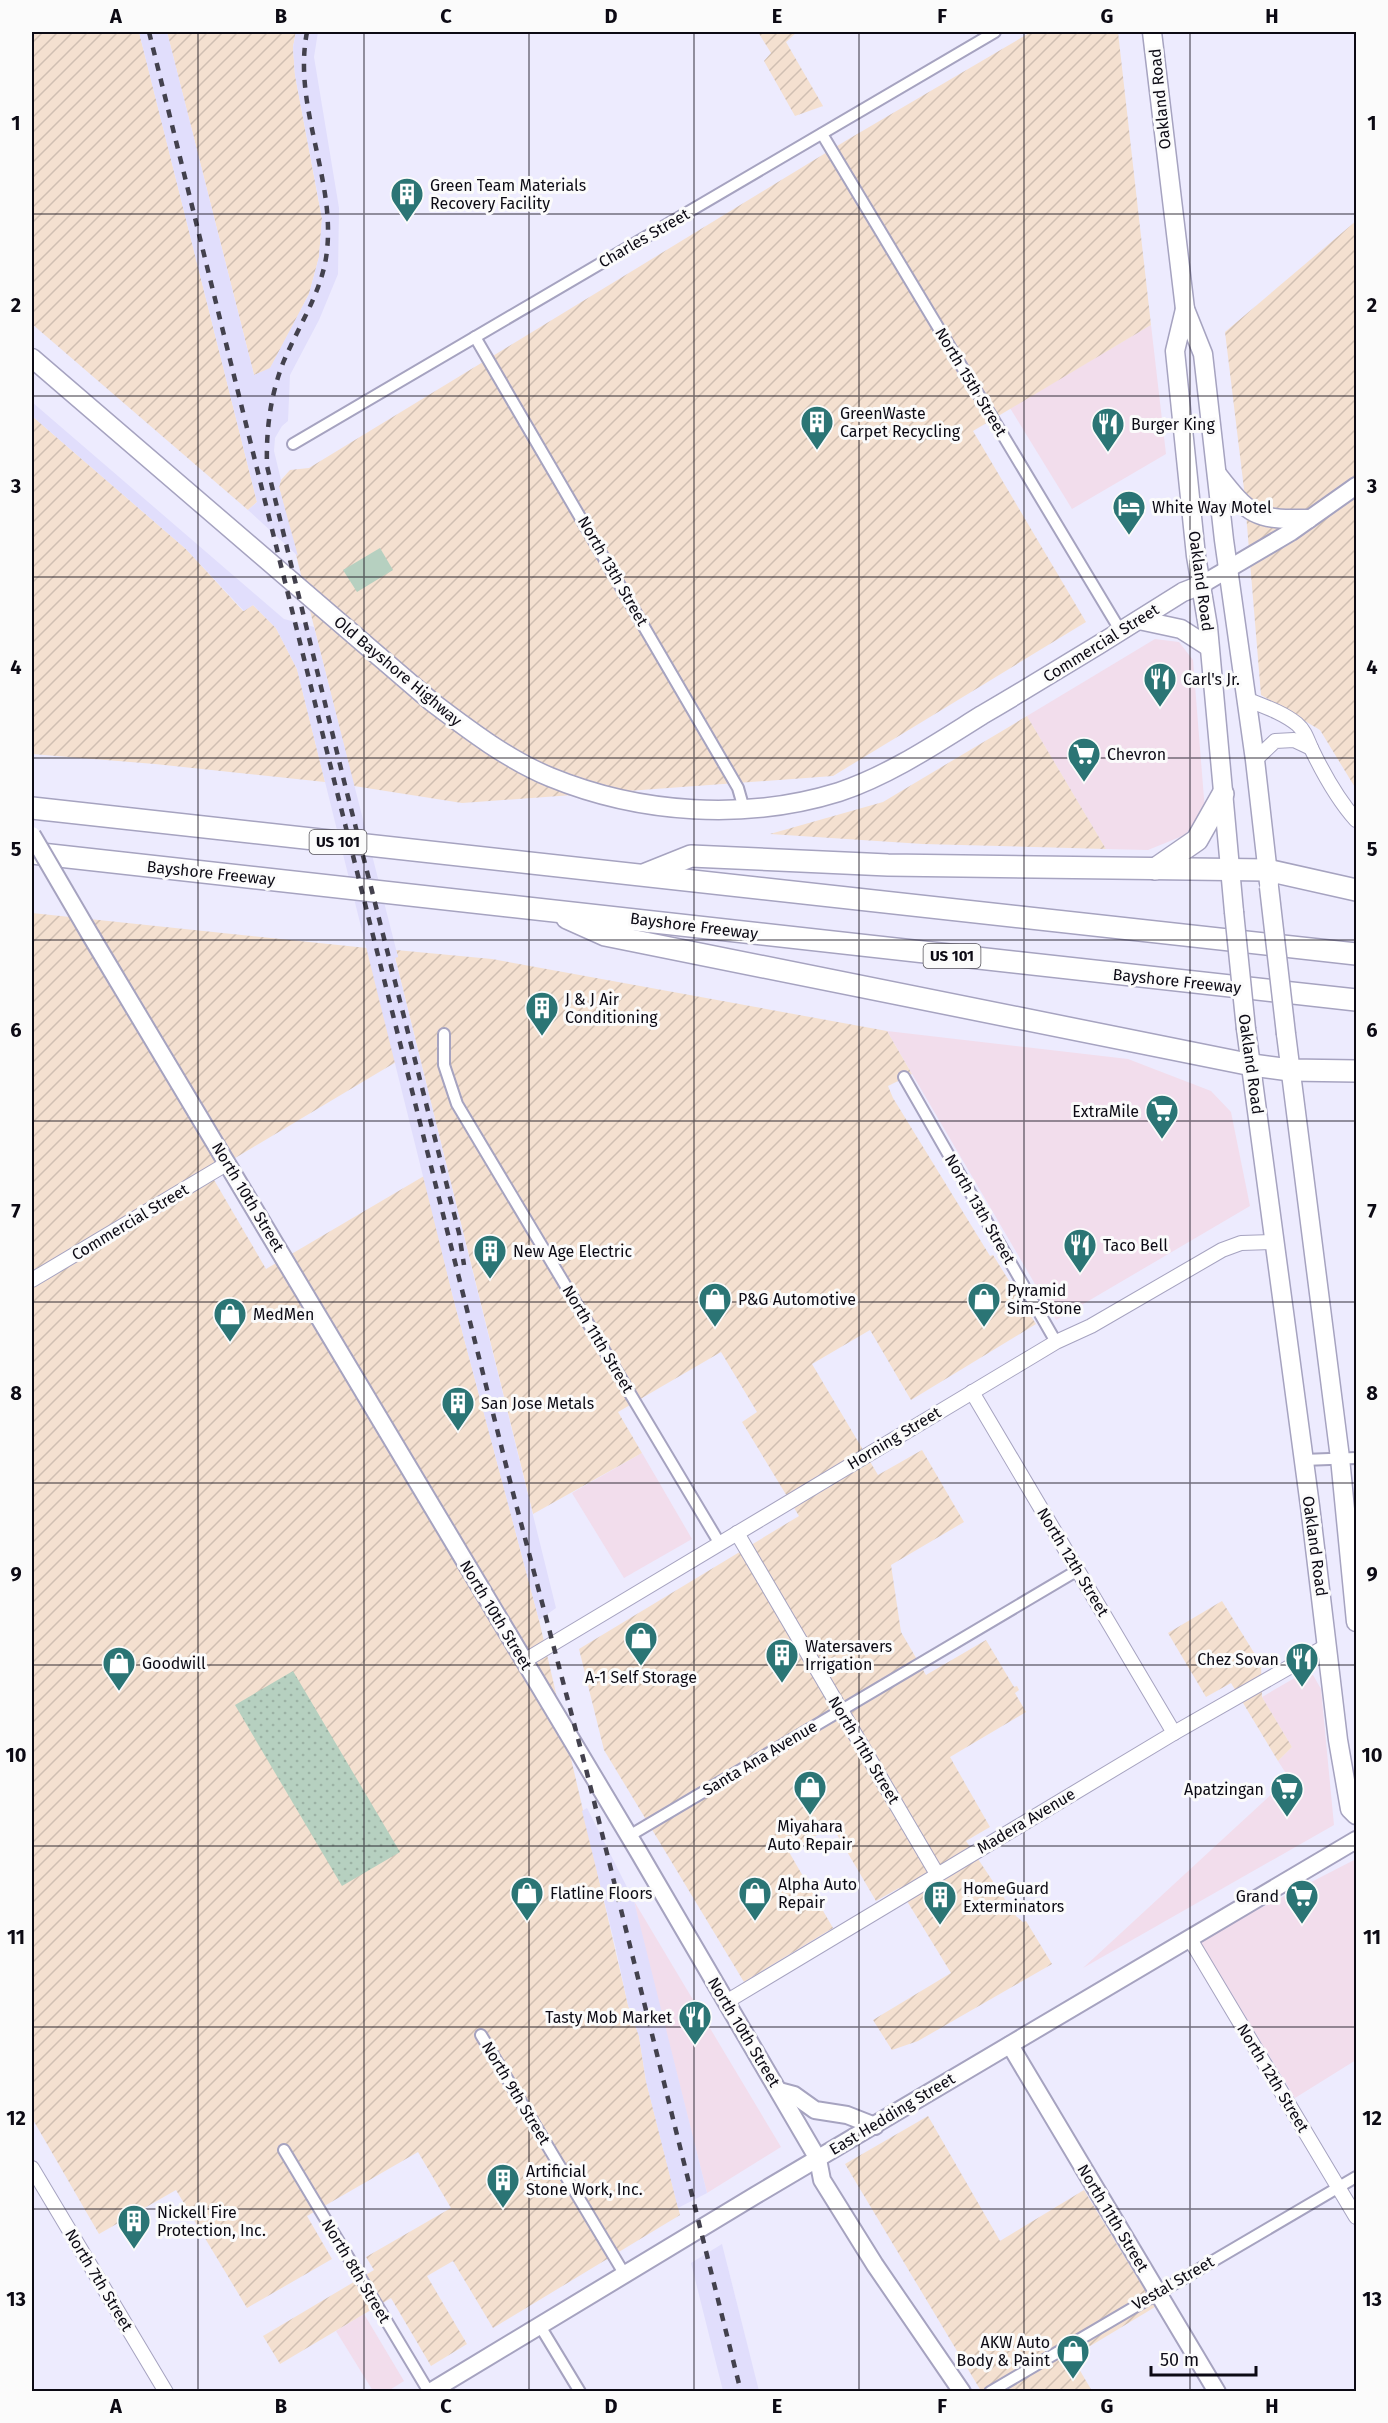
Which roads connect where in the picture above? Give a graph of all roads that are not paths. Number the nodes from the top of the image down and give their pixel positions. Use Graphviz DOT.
graph roads {
  1 [pos="995,32"];
  2 [pos="1152,32"];
  3 [pos="822,134"];
  4 [pos="1185,309"];
  5 [pos="475,337"];
  6 [pos="32,358"];
  7 [pos="293,444"];
  8 [pos="1217,474"];
  9 [pos="1356,486"];
  10 [pos="1308,519"];
  11 [pos="1230,567"];
  12 [pos="1201,585"];
  13 [pos="1140,620"];
  14 [pos="1120,630"];
  15 [pos="1209,647"];
  16 [pos="1246,699"];
  17 [pos="1311,748"];
  18 [pos="1255,760"];
  19 [pos="839,791"];
  20 [pos="1223,794"];
  21 [pos="32,808"];
  22 [pos="744,809"];
  23 [pos="1356,820"];
  24 [pos="32,835"];
  25 [pos="32,853"];
  26 [pos="1155,869"];
  27 [pos="644,875"];
  28 [pos="1231,878"];
  29 [pos="1268,879"];
  30 [pos="1356,890"];
  31 [pos="547,910"];
  32 [pos="1356,954"];
  33 [pos="1356,1000"];
  34 [pos="444,1034"];
  35 [pos="1252,1065"];
  36 [pos="1290,1070"];
  37 [pos="1356,1071"];
  38 [pos="904,1077"];
  39 [pos="228,1163"];
  40 [pos="1275,1242"];
  41 [pos="32,1280"];
  42 [pos="1056,1342"];
  43 [pos="972,1392"];
  44 [pos="1348,1458"];
  45 [pos="1304,1460"];
  46 [pos="737,1533"];
  47 [pos="720,1544"];
  48 [pos="1078,1570"];
  49 [pos="1356,1622"];
  50 [pos="1328,1645"];
  51 [pos="524,1661"];
  52 [pos="840,1710"];
  53 [pos="1174,1733"];
  54 [pos="1356,1815"];
  55 [pos="629,1836"];
  56 [pos="1356,1840"];
  57 [pos="937,1874"];
  58 [pos="1190,1939"];
  59 [pos="726,2002"];
  60 [pos="481,2035"];
  61 [pos="1010,2045"];
  62 [pos="779,2091"];
  63 [pos="874,2126"];
  64 [pos="284,2150"];
  65 [pos="818,2159"];
  66 [pos="32,2168"];
  67 [pos="1356,2177"];
  68 [pos="1339,2187"];
  69 [pos="1356,2217"];
  70 [pos="626,2275"];
  71 [pos="1158,2292"];
  72 [pos="540,2326"];
  73 [pos="166,2391"];
  74 [pos="429,2391"];
  75 [pos="579,2391"];
  76 [pos="962,2391"];
  77 [pos="990,2391"];
  78 [pos="1217,2391"];
  1 -- 3 [label="street, Charles Street"];
  2 -- 4 [label="main road, Oakland Road"];
  3 -- 5 [label="street, Charles Street"];
  3 -- 14 [label="street, North 15th Street"];
  4 -- 8 [label="main road, Oakland Road"];
  4 -- 12 [label="main road, Oakland Road"];
  5 -- 7 [label="street, Charles Street"];
  5 -- 22 [label="street, North 13th Street"];
  6 -- 22 [label="main road, Old Bayshore Highway"];
  8 -- 10 [label="main road"];
  8 -- 11 [label="main road, Oakland Road"];
  9 -- 10 [label="main road, Commercial Street"];
  10 -- 11 [label="main road, Commercial Street"];
  11 -- 12 [label="main road, Commercial Street"];
  11 -- 16 [label="main road, Oakland Road"];
  12 -- 13 [label="main road, Commercial Street"];
  12 -- 15 [label="main road, Oakland Road"];
  13 -- 14 [label="main road, Commercial Street"];
  13 -- 15 [label="main road"];
  14 -- 19 [label="main road, Commercial Street"];
  15 -- 20 [label="main road, Oakland Road"];
  16 -- 17 [label="street"];
  16 -- 18 [label="main road, Oakland Road"];
  17 -- 18 [label="street"];
  17 -- 23 [label="street"];
  18 -- 29 [label="main road, Oakland Road"];
  19 -- 22 [label="main road, Old Bayshore Highway"];
  20 -- 26 [label="highway"];
  20 -- 28 [label="main road, Oakland Road"];
  21 -- 27 [label="highway, US 101"];
  24 -- 39 [label="main road, North 10th Street, bridge"];
  25 -- 31 [label="highway, Bayshore Freeway / US 101"];
  26 -- 27 [label="highway"];
  26 -- 28 [label="highway"];
  27 -- 32 [label="highway, US 101"];
  28 -- 29 [label="highway"];
  28 -- 35 [label="main road, Oakland Road, bridge"];
  29 -- 30 [label="highway"];
  29 -- 36 [label="main road, Oakland Road, bridge"];
  31 -- 33 [label="highway, Bayshore Freeway / US 101"];
  31 -- 35 [label="highway"];
  34 -- 47 [label="street, North 11th Street"];
  35 -- 36 [label="highway"];
  35 -- 40 [label="main road, Oakland Road"];
  36 -- 37 [label="highway"];
  36 -- 44 [label="main road, Oakland Road"];
  38 -- 42 [label="street, North 13th Street"];
  39 -- 41 [label="street, Commercial Street"];
  39 -- 51 [label="main road, North 10th Street"];
  40 -- 42 [label="street, Horning Street"];
  40 -- 45 [label="main road, Oakland Road"];
  42 -- 43 [label="street, Horning Street"];
  43 -- 46 [label="street, Horning Street"];
  43 -- 48 [label="street, North 12th Street"];
  44 -- 45 [label="street"];
  44 -- 49 [label="main road, Oakland Road"];
  45 -- 50 [label="main road, Oakland Road"];
  46 -- 47 [label="street, Horning Street"];
  46 -- 52 [label="street, North 11th Street"];
  47 -- 51 [label="street, Horning Street"];
  48 -- 52 [label="street, Santa Ana Avenue"];
  48 -- 53 [label="street, North 12th Street"];
  50 -- 53 [label="street, Madera Avenue"];
  50 -- 54 [label="main road, Oakland Road"];
  51 -- 55 [label="main road, North 10th Street"];
  52 -- 55 [label="street, Santa Ana Avenue"];
  52 -- 57 [label="street, North 11th Street"];
  53 -- 57 [label="street, Madera Avenue"];
  55 -- 59 [label="main road, North 10th Street"];
  56 -- 58 [label="main road, East Hedding Street"];
  57 -- 59 [label="street, Madera Avenue"];
  58 -- 61 [label="main road, East Hedding Street"];
  58 -- 68 [label="street, North 12th Street"];
  59 -- 62 [label="main road, North 10th Street"];
  60 -- 70 [label="street, North 9th Street"];
  61 -- 63 [label="main road, East Hedding Street"];
  61 -- 71 [label="main road, North 11th Street"];
  62 -- 63 [label="main road"];
  62 -- 65 [label="main road, North 10th Street"];
  63 -- 65 [label="main road, East Hedding Street"];
  64 -- 74 [label="street, North 8th Street"];
  65 -- 70 [label="main road, East Hedding Street"];
  65 -- 76 [label="main road, North 10th Street"];
  66 -- 73 [label="street, North 7th Street"];
  67 -- 68 [label="street, Vestal Street"];
  68 -- 69 [label="street, North 12th Street"];
  68 -- 71 [label="street, Vestal Street"];
  70 -- 72 [label="main road, East Hedding Street"];
  71 -- 77 [label="street, Vestal Street"];
  71 -- 78 [label="main road, North 11th Street"];
  72 -- 74 [label="main road, East Hedding Street"];
  72 -- 75 [label="street"];
}
